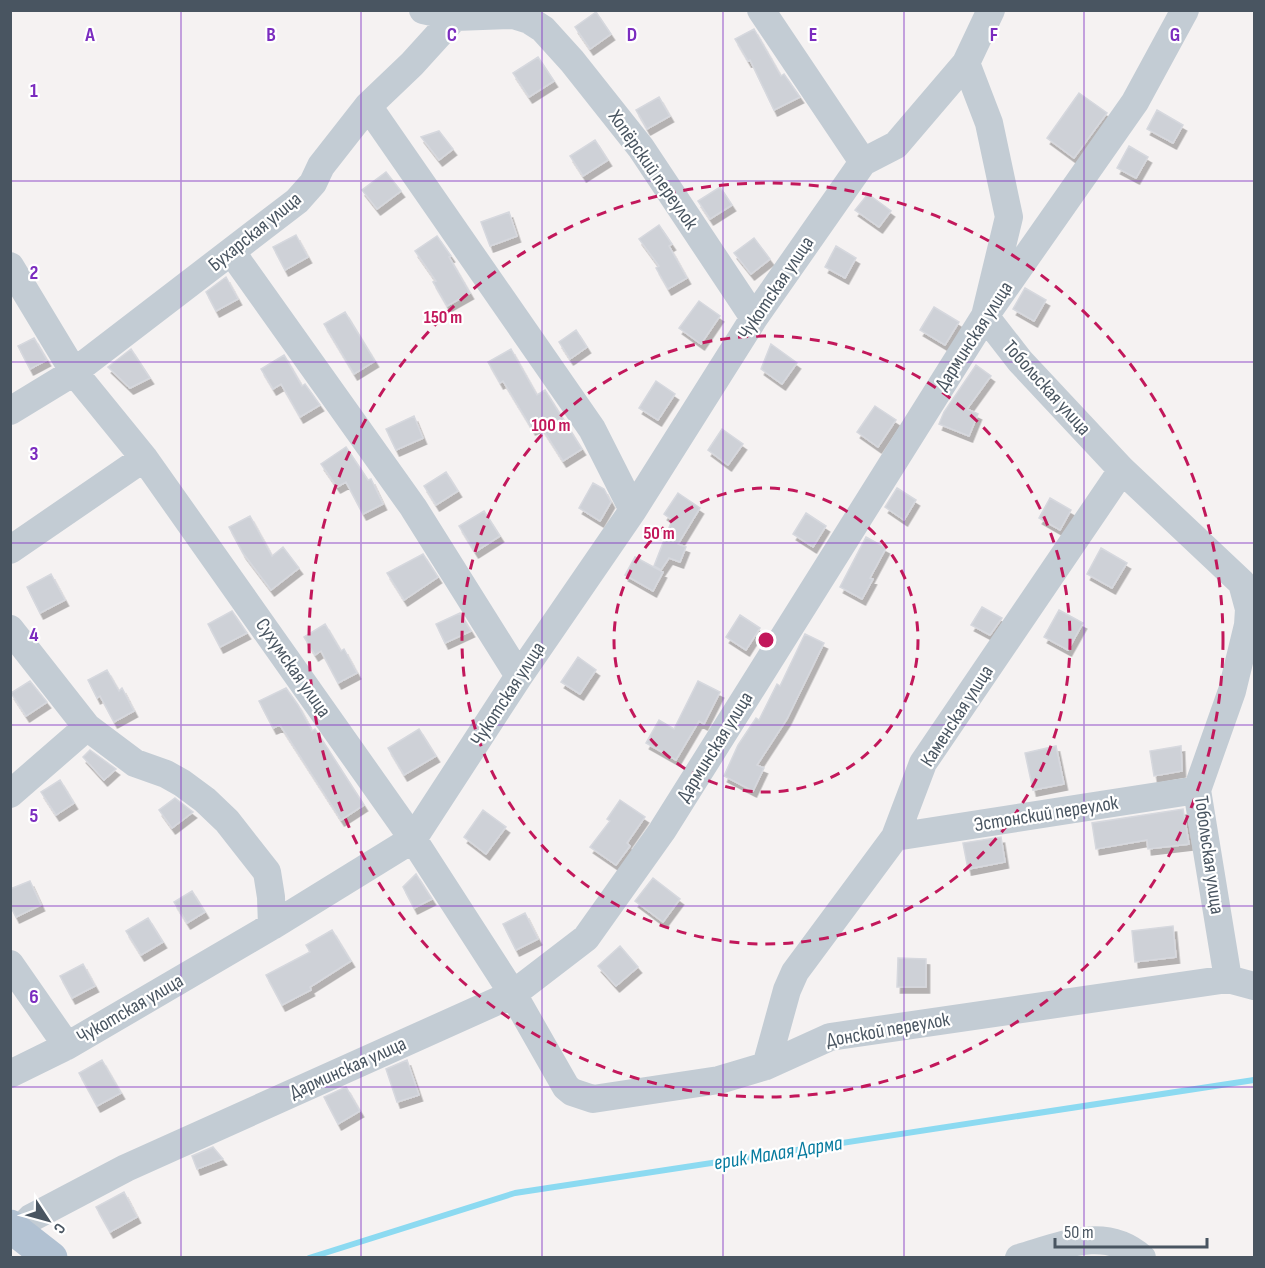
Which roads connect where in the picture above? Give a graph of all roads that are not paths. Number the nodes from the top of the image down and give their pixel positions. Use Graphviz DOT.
graph roads {
  1 [pos="423,10"];
  2 [pos="761,10"];
  3 [pos="991,10"];
  4 [pos="1185,10"];
  5 [pos="458,14"];
  6 [pos="966,63"];
  7 [pos="368,106"];
  8 [pos="863,162"];
  9 [pos="233,252"];
  10 [pos="10,266"];
  11 [pos="985,316"];
  12 [pos="754,318"];
  13 [pos="74,372"];
  14 [pos="10,411"];
  15 [pos="144,458"];
  16 [pos="1122,470"];
  17 [pos="633,510"];
  18 [pos="10,550"];
  19 [pos="10,629"];
  20 [pos="1254,668"];
  21 [pos="519,676"];
  22 [pos="1232,691"];
  23 [pos="87,727"];
  24 [pos="1197,790"];
  25 [pos="10,794"];
  26 [pos="895,837"];
  27 [pos="413,839"];
  28 [pos="272,926"];
  29 [pos="10,964"];
  30 [pos="1241,982"];
  31 [pos="513,994"];
  32 [pos="67,1046"];
  33 [pos="766,1066"];
  34 [pos="10,1074"];
  35 [pos="561,1079"];
  36 [pos="14,1229"];
  37 [pos="51,1257"];
  38 [pos="1019,1257"];
  39 [pos="1142,1257"];
  1 -- 5 [label="street"];
  2 -- 8 [label="street"];
  3 -- 6 [label="street"];
  4 -- 11 [label="street, Дарминская улица"];
  5 -- 7 [label="street, Бухарская улица"];
  5 -- 12 [label="street, Хопёрский переулок"];
  6 -- 8 [label="street"];
  6 -- 11 [label="street"];
  7 -- 9 [label="street, Бухарская улица"];
  7 -- 17 [label="street"];
  8 -- 12 [label="street, Чукотская улица"];
  9 -- 13 [label="street, Бухарская улица"];
  9 -- 21 [label="street"];
  10 -- 13 [label="street, Сухумская улица"];
  11 -- 16 [label="street, Тобольская улица"];
  11 -- 31 [label="street, Дарминская улица"];
  12 -- 17 [label="street, Чукотская улица"];
  13 -- 14 [label="street, Бухарская улица"];
  13 -- 15 [label="street, Сухумская улица"];
  15 -- 18 [label="street"];
  15 -- 27 [label="street, Сухумская улица"];
  16 -- 22 [label="street, Тобольская улица"];
  16 -- 26 [label="street, Каменская улица"];
  17 -- 21 [label="street, Чукотская улица"];
  19 -- 23 [label="street"];
  20 -- 22 [label="street"];
  21 -- 27 [label="street, Чукотская улица"];
  22 -- 24 [label="street, Тобольская улица"];
  23 -- 25 [label="street"];
  23 -- 28 [label="street"];
  24 -- 26 [label="street, Эстонский переулок"];
  24 -- 30 [label="street, Тобольская улица"];
  26 -- 33 [label="street, Каменская улица"];
  27 -- 28 [label="street, Чукотская улица"];
  27 -- 31 [label="street, Сухумская улица"];
  28 -- 32 [label="street, Чукотская улица"];
  29 -- 32 [label="street"];
  30 -- 33 [label="street, Донской переулок"];
  31 -- 35 [label="street, Сухумская улица"];
  31 -- 36 [label="street, Дарминская улица"];
  32 -- 34 [label="street, Чукотская улица"];
  33 -- 35 [label="street, Донской переулок"];
  36 -- 37 [label="main road"];
  38 -- 39 [label="street"];
}
